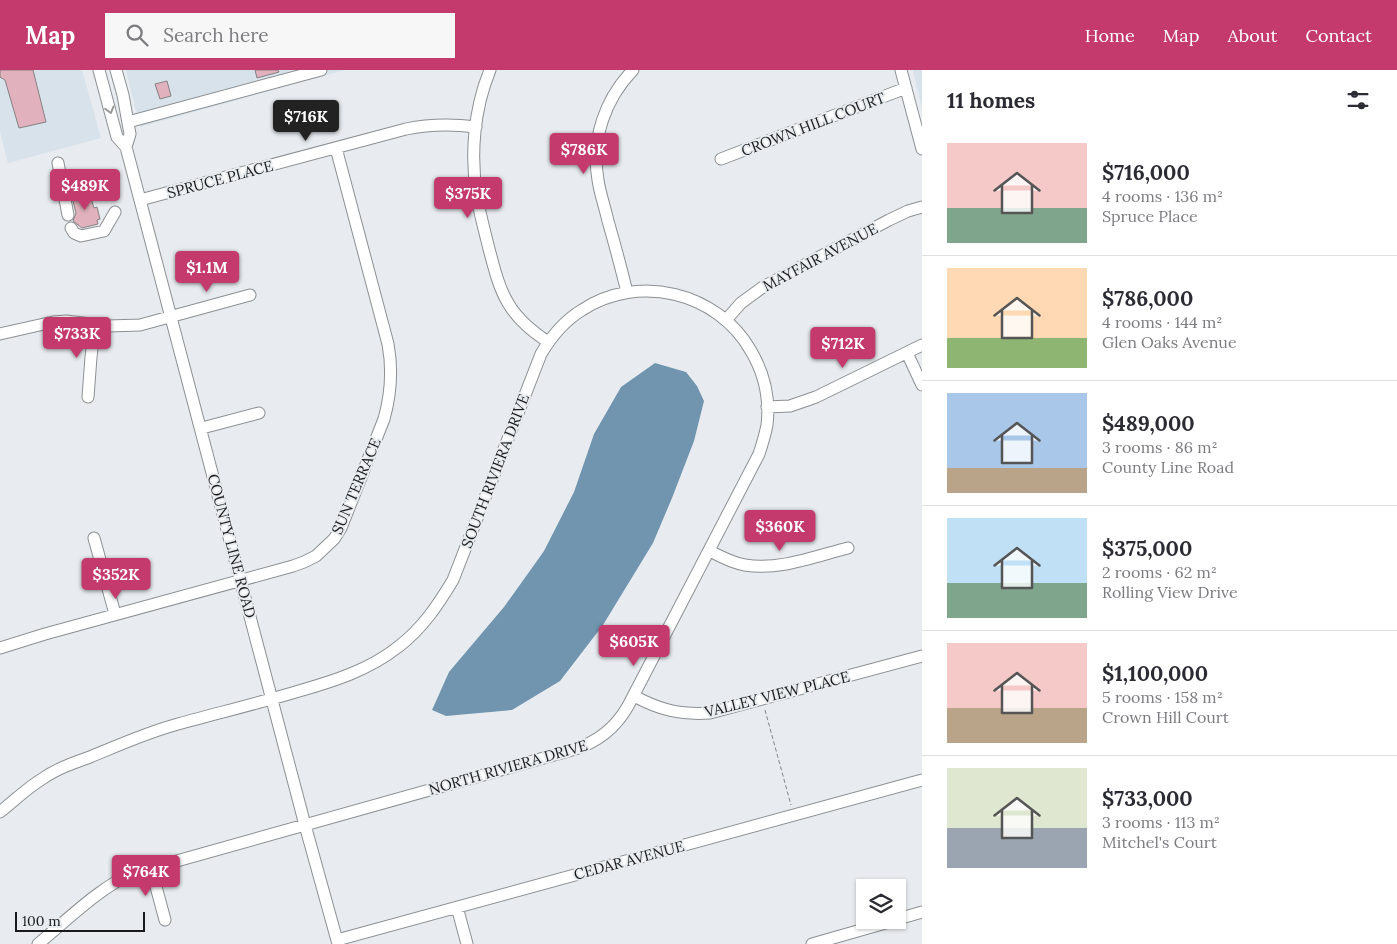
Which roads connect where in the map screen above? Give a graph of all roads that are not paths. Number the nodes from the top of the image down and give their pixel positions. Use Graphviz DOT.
graph roads {
  1 [pos="99,70"];
  2 [pos="116,70"];
  3 [pos="321,70"];
  4 [pos="490,70"];
  5 [pos="633,70"];
  6 [pos="901,70"];
  7 [pos="906,88"];
  8 [pos="128,122"];
  9 [pos="476,127"];
  10 [pos="126,147"];
  11 [pos="336,148"];
  12 [pos="922,149"];
  13 [pos="721,159"];
  14 [pos="58,163"];
  15 [pos="140,200"];
  16 [pos="922,207"];
  17 [pos="115,212"];
  18 [pos="68,215"];
  19 [pos="71,228"];
  20 [pos="627,292"];
  21 [pos="250,295"];
  22 [pos="172,317"];
  23 [pos="726,320"];
  24 [pos="95,324"];
  25 [pos="0,334"];
  26 [pos="548,342"];
  27 [pos="922,346"];
  28 [pos="906,353"];
  29 [pos="922,384"];
  30 [pos="88,396"];
  31 [pos="767,407"];
  32 [pos="259,413"];
  33 [pos="202,428"];
  34 [pos="94,538"];
  35 [pos="848,548"];
  36 [pos="710,551"];
  37 [pos="241,580"];
  38 [pos="115,614"];
  39 [pos="0,648"];
  40 [pos="922,656"];
  41 [pos="634,696"];
  42 [pos="272,699"];
  43 [pos="922,780"];
  44 [pos="0,812"];
  45 [pos="305,825"];
  46 [pos="151,868"];
  47 [pos="457,907"];
  48 [pos="922,912"];
  49 [pos="906,917"];
  50 [pos="165,920"];
  51 [pos="864,929"];
  52 [pos="338,942"];
  53 [pos="38,944"];
  54 [pos="467,944"];
  55 [pos="812,944"];
  1 -- 10 [label="street, one-way"];
  2 -- 8 [label="street"];
  3 -- 8 [label="street"];
  4 -- 9 [label="street"];
  5 -- 20 [label="street"];
  6 -- 7 [label="street"];
  7 -- 12 [label="street"];
  7 -- 13 [label="street, CROWN HILL COURT"];
  8 -- 10 [label="street"];
  9 -- 11 [label="street, SPRUCE PLACE"];
  9 -- 26 [label="street"];
  10 -- 15 [label="street, COUNTY LINE ROAD"];
  11 -- 15 [label="street, SPRUCE PLACE"];
  11 -- 37 [label="street, SUN TERRACE"];
  14 -- 18 [label="street"];
  15 -- 22 [label="street, COUNTY LINE ROAD"];
  16 -- 23 [label="street, MAYFAIR AVENUE"];
  17 -- 19 [label="street"];
  20 -- 23 [label="street, SOUTH RIVIERA DRIVE"];
  20 -- 26 [label="street, SOUTH RIVIERA DRIVE"];
  21 -- 22 [label="street"];
  22 -- 24 [label="street"];
  22 -- 33 [label="street, COUNTY LINE ROAD"];
  23 -- 31 [label="street, NORTH RIVIERA DRIVE"];
  24 -- 25 [label="street"];
  24 -- 30 [label="street"];
  26 -- 42 [label="street, SOUTH RIVIERA DRIVE"];
  27 -- 28 [label="street"];
  28 -- 29 [label="street"];
  28 -- 31 [label="street"];
  31 -- 36 [label="street, NORTH RIVIERA DRIVE"];
  32 -- 33 [label="street"];
  33 -- 37 [label="street, COUNTY LINE ROAD"];
  34 -- 38 [label="street"];
  35 -- 36 [label="street"];
  36 -- 41 [label="street, NORTH RIVIERA DRIVE"];
  37 -- 38 [label="street, SUN TERRACE"];
  37 -- 42 [label="street, COUNTY LINE ROAD"];
  38 -- 39 [label="street, SUN TERRACE"];
  40 -- 41 [label="street, VALLEY VIEW PLACE"];
  41 -- 45 [label="street, NORTH RIVIERA DRIVE"];
  42 -- 44 [label="street, SOUTH RIVIERA DRIVE"];
  42 -- 45 [label="street, COUNTY LINE ROAD"];
  43 -- 47 [label="street, CEDAR AVENUE"];
  45 -- 46 [label="street, NORTH RIVIERA DRIVE"];
  45 -- 52 [label="street, COUNTY LINE ROAD"];
  46 -- 50 [label="street"];
  46 -- 53 [label="street, NORTH RIVIERA DRIVE"];
  47 -- 52 [label="street, CEDAR AVENUE"];
  47 -- 54 [label="street"];
  48 -- 49 [label="street"];
  51 -- 55 [label="street"];
}
